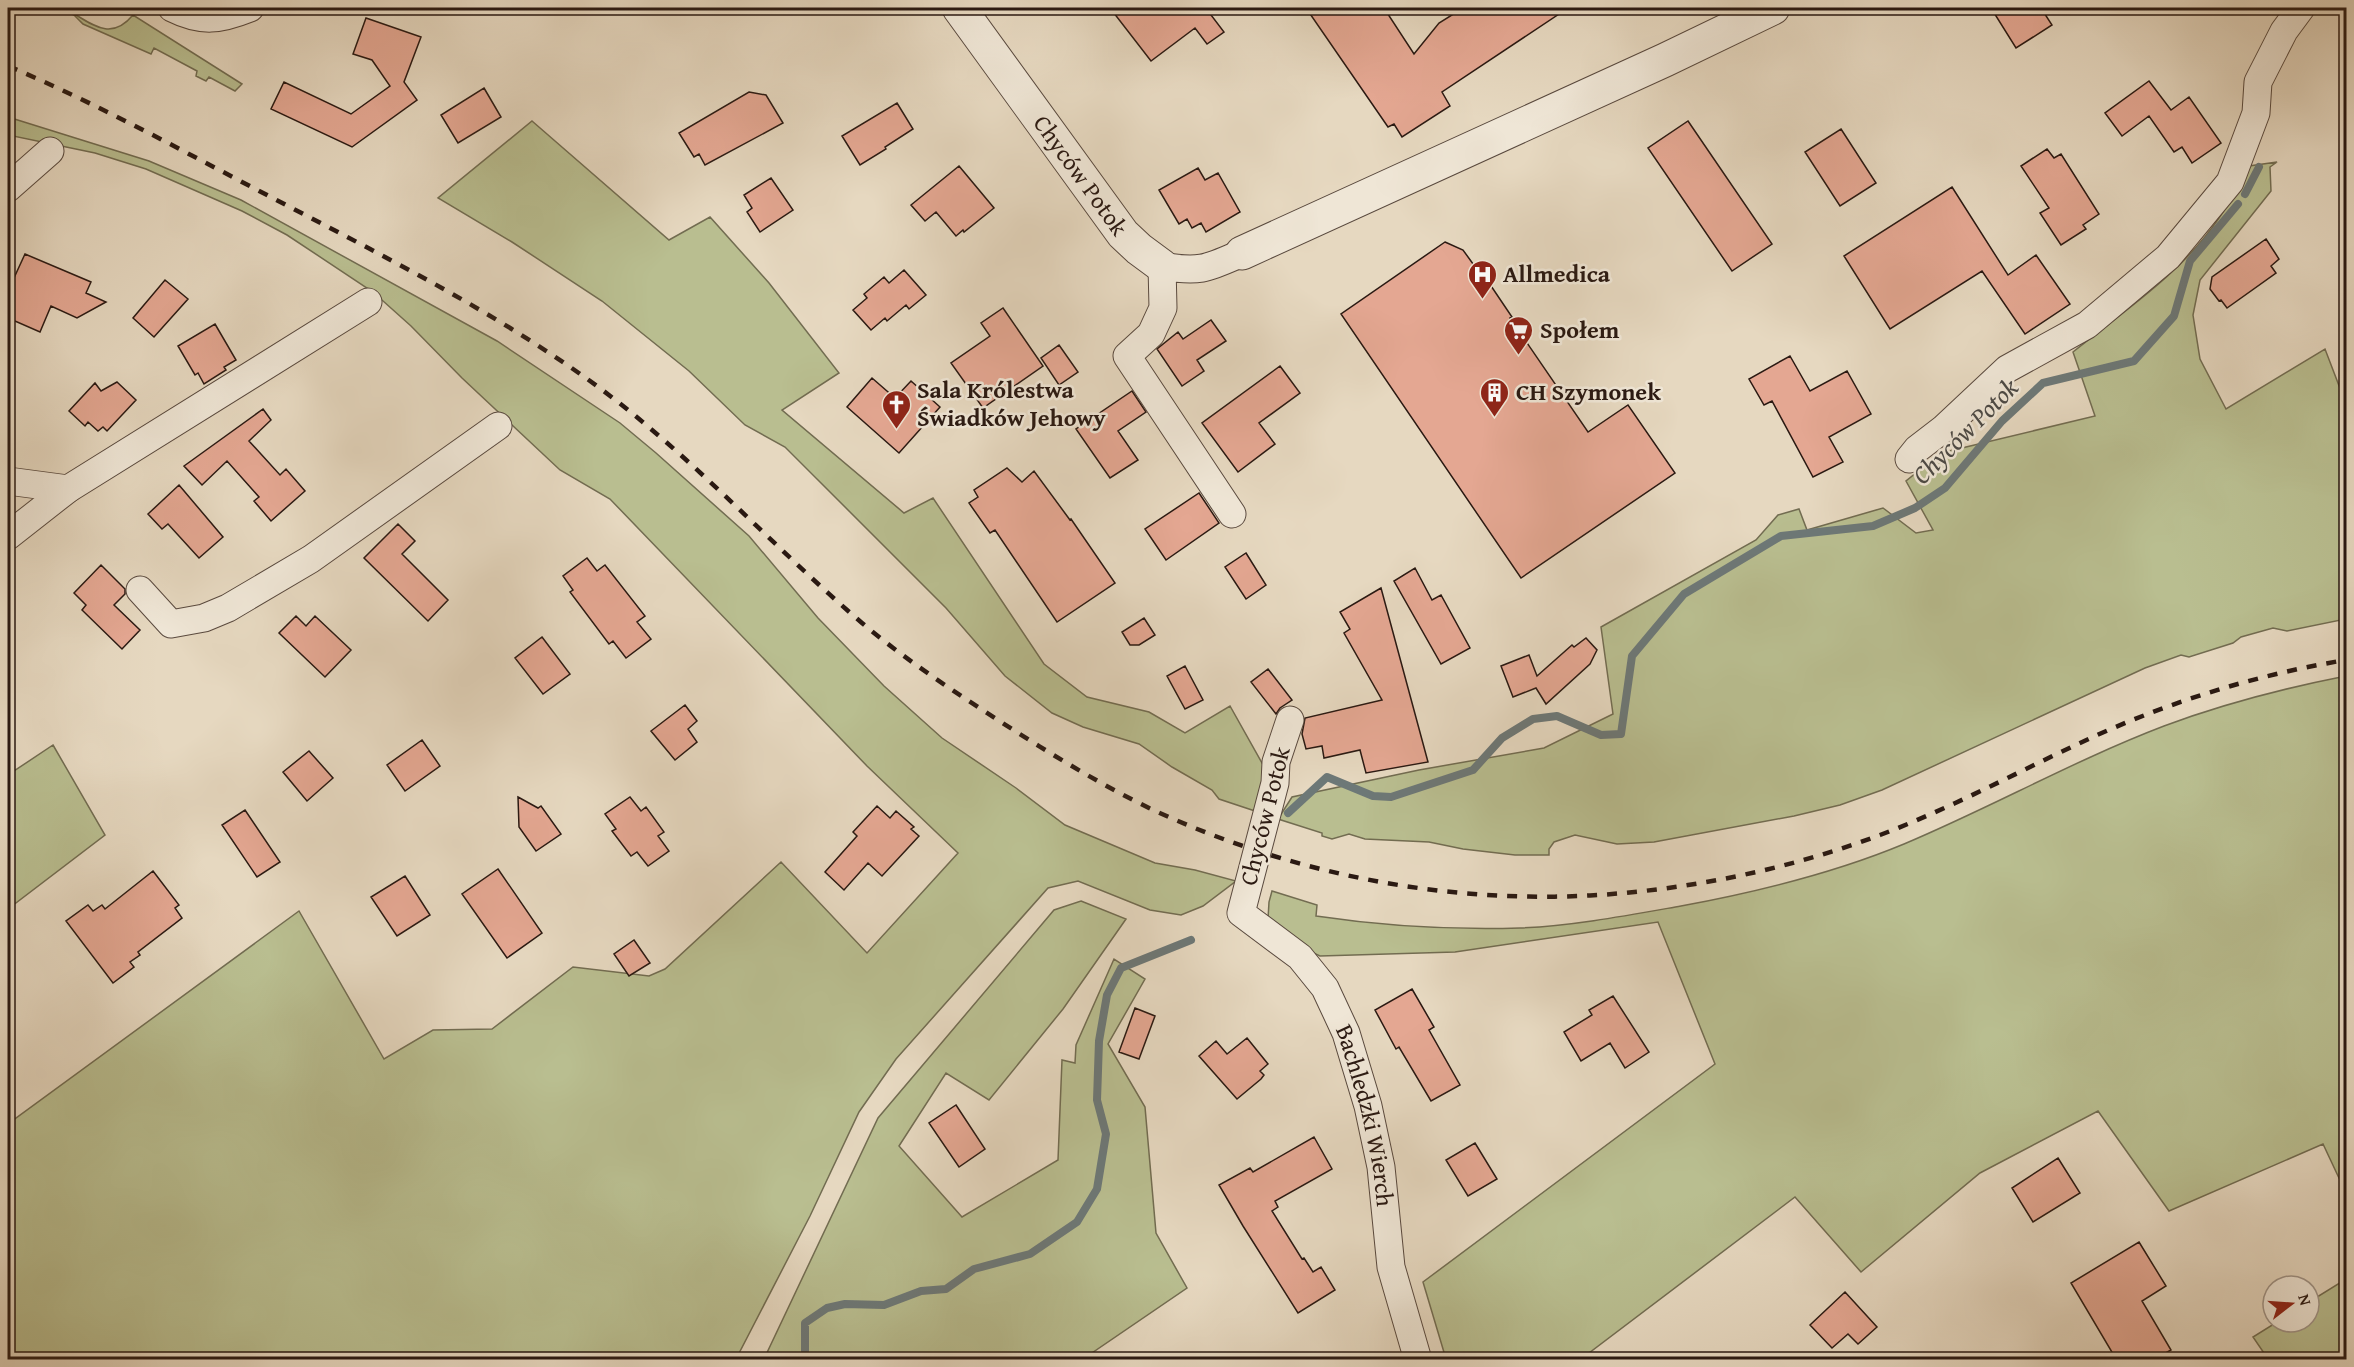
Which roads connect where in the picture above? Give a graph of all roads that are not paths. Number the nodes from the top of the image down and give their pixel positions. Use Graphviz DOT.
graph roads {
  1 [pos="172,8"];
  2 [pos="250,8"];
  3 [pos="959,8"];
  4 [pos="1773,8"];
  5 [pos="2301,8"];
  6 [pos="51,150"];
  7 [pos="8,188"];
  8 [pos="1242,253"];
  9 [pos="1162,266"];
  10 [pos="368,302"];
  11 [pos="498,426"];
  12 [pos="1909,459"];
  13 [pos="8,482"];
  14 [pos="68,489"];
  15 [pos="1232,514"];
  16 [pos="8,536"];
  17 [pos="140,590"];
  18 [pos="1290,720"];
  19 [pos="1241,913"];
  20 [pos="1418,1359"];
  1 -- 2 [label="street"];
  3 -- 9 [label="street, Chyców Potok"];
  4 -- 8 [label="street"];
  5 -- 12 [label="street"];
  6 -- 7 [label="street"];
  8 -- 9 [label="street, Chyców Potok"];
  9 -- 15 [label="street"];
  10 -- 14 [label="street"];
  11 -- 17 [label="street"];
  13 -- 14 [label="street"];
  14 -- 16 [label="street"];
  18 -- 19 [label="street, Chyców Potok"];
  19 -- 20 [label="street, Bachledzki Wierch"];
}
